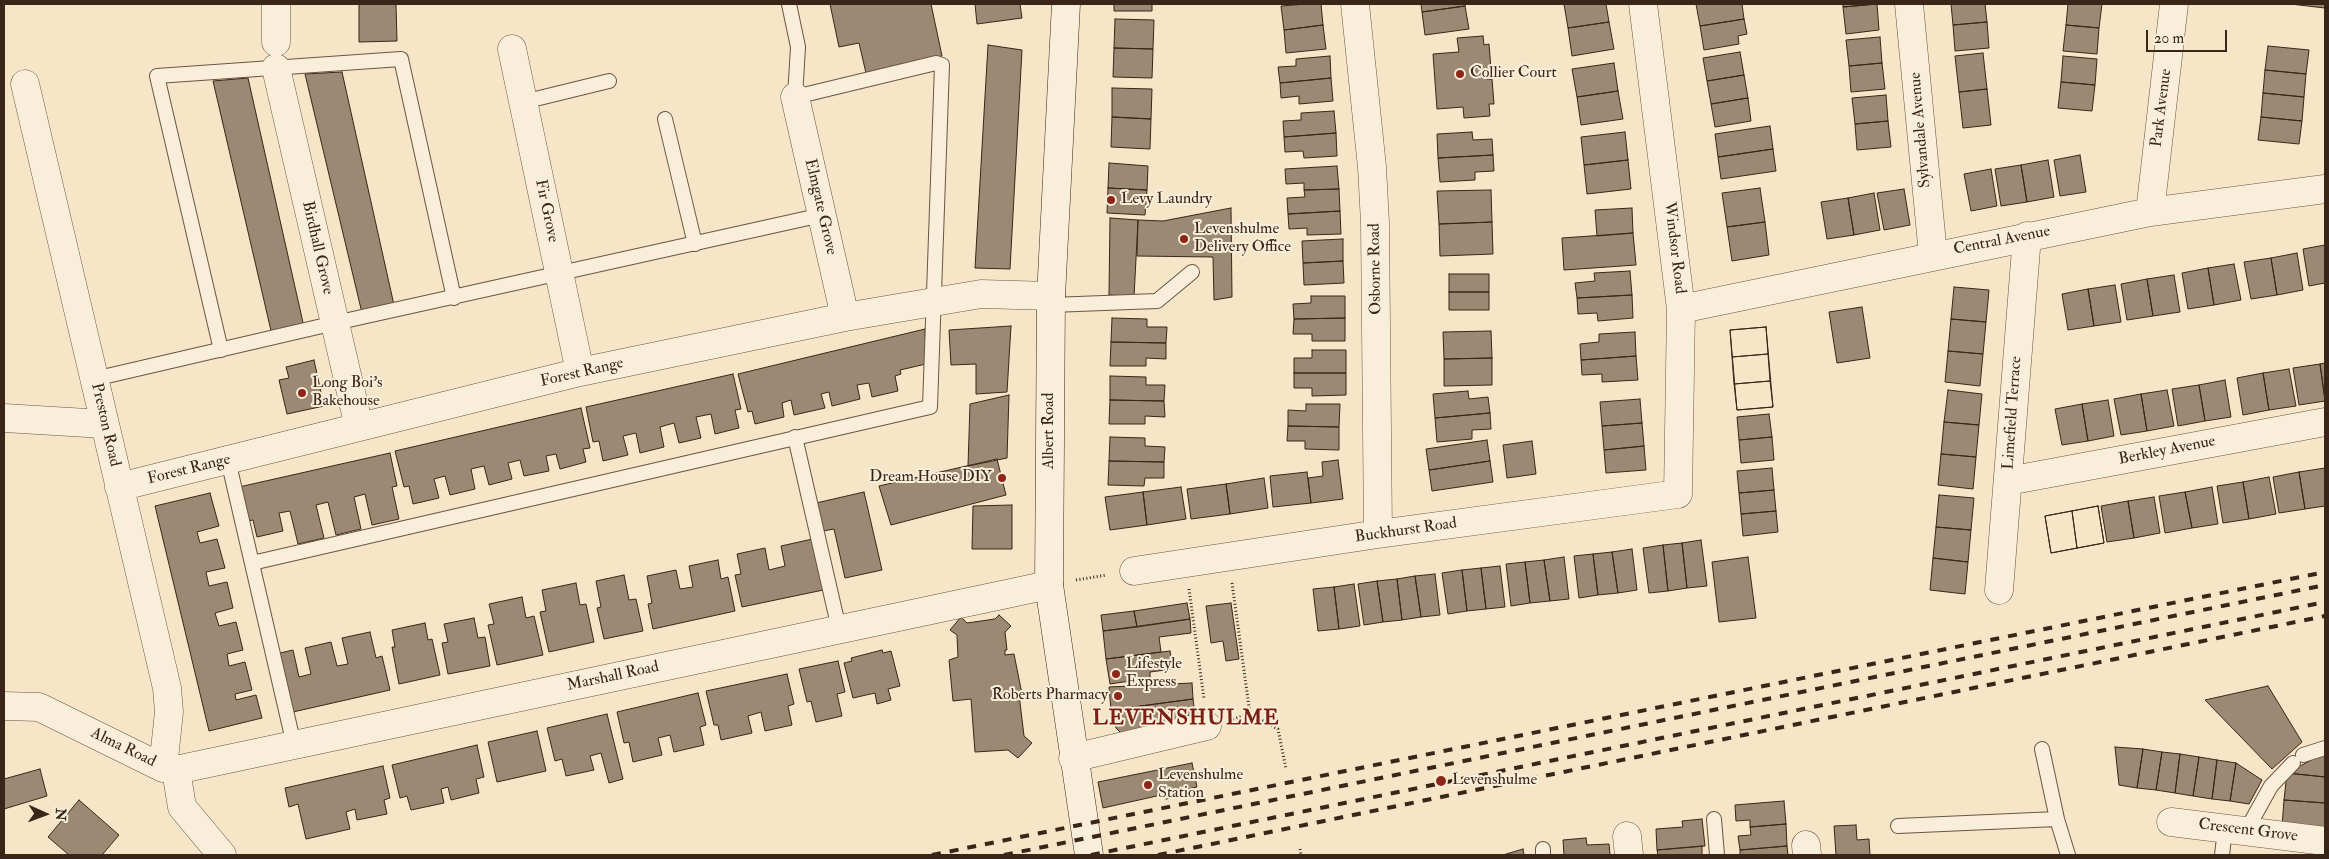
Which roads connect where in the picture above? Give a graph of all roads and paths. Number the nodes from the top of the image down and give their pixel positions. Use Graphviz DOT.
graph roads {
  1 [pos="276,4"];
  2 [pos="789,4"];
  3 [pos="1066,4"];
  4 [pos="1355,4"];
  5 [pos="1643,4"];
  6 [pos="1909,4"];
  7 [pos="2174,4"];
  8 [pos="512,49"];
  9 [pos="276,55"];
  10 [pos="608,81"];
  11 [pos="25,84"];
  12 [pos="796,97"];
  13 [pos="523,102"];
  14 [pos="665,119"];
  15 [pos="2325,189"];
  16 [pos="2150,212"];
  17 [pos="822,215"];
  18 [pos="2027,236"];
  19 [pos="694,244"];
  20 [pos="1933,255"];
  21 [pos="1192,272"];
  22 [pos="560,274"];
  23 [pos="454,298"];
  24 [pos="1051,301"];
  25 [pos="933,302"];
  26 [pos="1681,309"];
  27 [pos="845,317"];
  28 [pos="335,323"];
  29 [pos="221,350"];
  30 [pos="580,372"];
  31 [pos="94,379"];
  32 [pos="4,418"];
  33 [pos="2325,422"];
  34 [pos="104,424"];
  35 [pos="359,427"];
  36 [pos="795,438"];
  37 [pos="228,460"];
  38 [pos="2008,481"];
  39 [pos="119,487"];
  40 [pos="1678,494"];
  41 [pos="1378,534"];
  42 [pos="1228,558"];
  43 [pos="252,563"];
  44 [pos="1186,563"];
  45 [pos="1134,571"];
  46 [pos="1049,584"];
  47 [pos="1999,590"];
  48 [pos="839,629"];
  49 [pos="4,706"];
  50 [pos="1250,714"];
  51 [pos="1207,726"];
  52 [pos="294,745"];
  53 [pos="2325,748"];
  54 [pos="2042,749"];
  55 [pos="1073,758"];
  56 [pos="170,769"];
  57 [pos="1286,769"];
  58 [pos="1158,792"];
  59 [pos="1168,801"];
  60 [pos="2057,819"];
  61 [pos="1714,820"];
  62 [pos="2171,822"];
  63 [pos="1898,826"];
  64 [pos="2236,830"];
  65 [pos="2325,841"];
  66 [pos="1300,849"];
  67 [pos="222,855"];
  68 [pos="1088,855"];
  69 [pos="1301,855"];
  70 [pos="1717,855"];
  71 [pos="2068,855"];
  72 [pos="2222,855"];
  1 -- 9 [label="street, Birdhall Grove"];
  2 -- 12 [label="lane"];
  3 -- 24 [label="street, Albert Road"];
  4 -- 41 [label="street, Osborne Road"];
  5 -- 26 [label="street, Windsor Road"];
  6 -- 20 [label="street, Sylvandale Avenue"];
  7 -- 16 [label="street, Park Avenue"];
  8 -- 13 [label="street, Fir Grove"];
  9 -- 23 [label="lane"];
  9 -- 28 [label="street, Birdhall Grove"];
  9 -- 29 [label="lane"];
  10 -- 13 [label="lane"];
  11 -- 31 [label="street, Preston Road"];
  12 -- 17 [label="street, Elmgate Grove"];
  12 -- 25 [label="lane"];
  13 -- 22 [label="street, Fir Grove"];
  14 -- 19 [label="lane"];
  15 -- 16 [label="street, Central Avenue"];
  16 -- 18 [label="street, Central Avenue"];
  17 -- 19 [label="lane"];
  17 -- 27 [label="street, Elmgate Grove"];
  18 -- 20 [label="street, Central Avenue"];
  18 -- 38 [label="street, Limefield Terrace"];
  19 -- 22 [label="lane"];
  20 -- 26 [label="street, Central Avenue"];
  21 -- 24 [label="lane"];
  22 -- 23 [label="lane"];
  22 -- 30 [label="street, Fir Grove"];
  23 -- 28 [label="lane"];
  24 -- 25 [label="street, Forest Range"];
  24 -- 46 [label="street, Albert Road"];
  25 -- 27 [label="street, Forest Range"];
  25 -- 36 [label="lane"];
  26 -- 40 [label="street, Windsor Road"];
  27 -- 30 [label="street, Forest Range"];
  28 -- 29 [label="lane"];
  28 -- 35 [label="street, Birdhall Grove"];
  29 -- 31 [label="lane"];
  30 -- 35 [label="street, Forest Range"];
  31 -- 34 [label="street, Preston Road"];
  32 -- 34 [label="street"];
  33 -- 38 [label="street, Berkley Avenue"];
  34 -- 39 [label="street, Preston Road"];
  35 -- 37 [label="street, Forest Range"];
  36 -- 43 [label="lane"];
  36 -- 48 [label="lane"];
  37 -- 39 [label="street, Forest Range"];
  37 -- 43 [label="lane"];
  38 -- 47 [label="street, Limefield Terrace"];
  39 -- 56 [label="street, Preston Road"];
  40 -- 41 [label="street, Buckhurst Road"];
  41 -- 42 [label="street, Buckhurst Road"];
  42 -- 44 [label="street, Buckhurst Road"];
  42 -- 50 [label="path"];
  43 -- 52 [label="lane"];
  44 -- 45 [label="street, Buckhurst Road"];
  44 -- 51 [label="path"];
  45 -- 46 [label="path"];
  46 -- 48 [label="street, Marshall Road"];
  46 -- 55 [label="street, Albert Road"];
  48 -- 52 [label="street, Marshall Road"];
  49 -- 56 [label="street, Alma Road"];
  50 -- 51 [label="path"];
  50 -- 57 [label="path"];
  51 -- 55 [label="street"];
  52 -- 56 [label="street, Marshall Road"];
  53 -- 64 [label="lane"];
  54 -- 60 [label="lane"];
  55 -- 68 [label="street, Albert Road"];
  56 -- 67 [label="street, Alma Road"];
  58 -- 59 [label="path"];
  60 -- 63 [label="lane"];
  60 -- 71 [label="lane"];
  61 -- 70 [label="lane"];
  62 -- 64 [label="street, Crescent Grove"];
  64 -- 65 [label="street, Crescent Grove"];
  64 -- 72 [label="lane"];
  66 -- 69 [label="path"];
}
